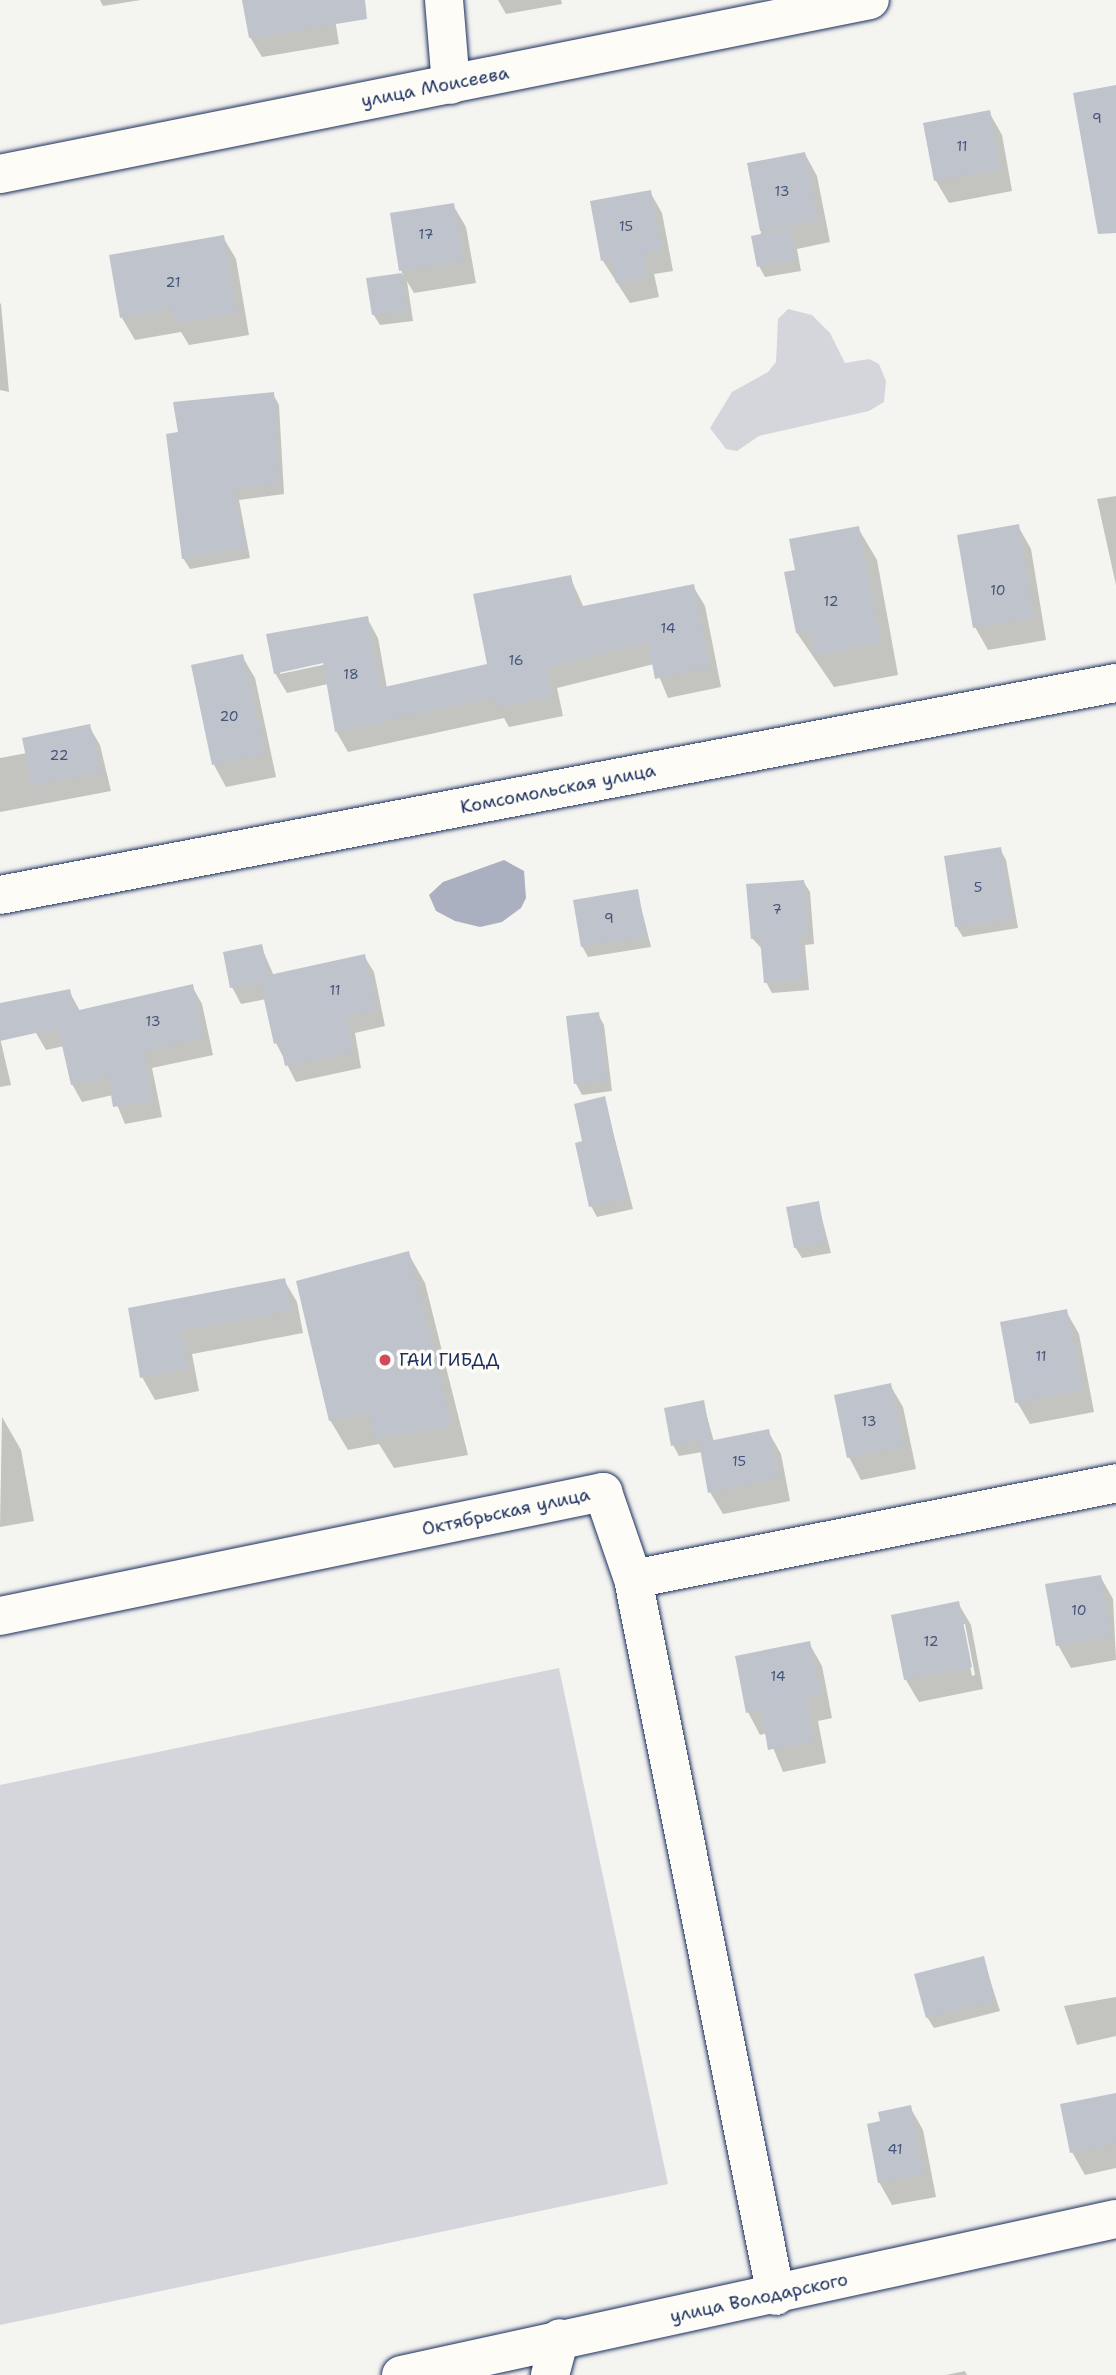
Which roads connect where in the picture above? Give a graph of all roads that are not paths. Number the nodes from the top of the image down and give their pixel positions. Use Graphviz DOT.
graph roads {
  1 [pos="444,0"];
  2 [pos="870,0"];
  3 [pos="451,85"];
  4 [pos="0,174"];
  5 [pos="1116,683"];
  6 [pos="0,895"];
  7 [pos="1116,1483"];
  8 [pos="633,1579"];
  9 [pos="0,1616"];
  10 [pos="1116,2219"];
  11 [pos="775,2296"];
  12 [pos="560,2338"];
  13 [pos="401,2375"];
  14 [pos="550,2375"];
  1 -- 3 [label="street"];
  2 -- 3 [label="street, улица Моисеева"];
  3 -- 4 [label="street, улица Моисеева"];
  5 -- 6 [label="street, Комсомольская улица"];
  7 -- 8 [label="street"];
  8 -- 9 [label="street, Октябрьская улица"];
  8 -- 11 [label="street"];
  10 -- 11 [label="street, улица Володарского"];
  11 -- 12 [label="street, улица Володарского"];
  12 -- 13 [label="street, улица Володарского"];
  12 -- 14 [label="street"];
}
